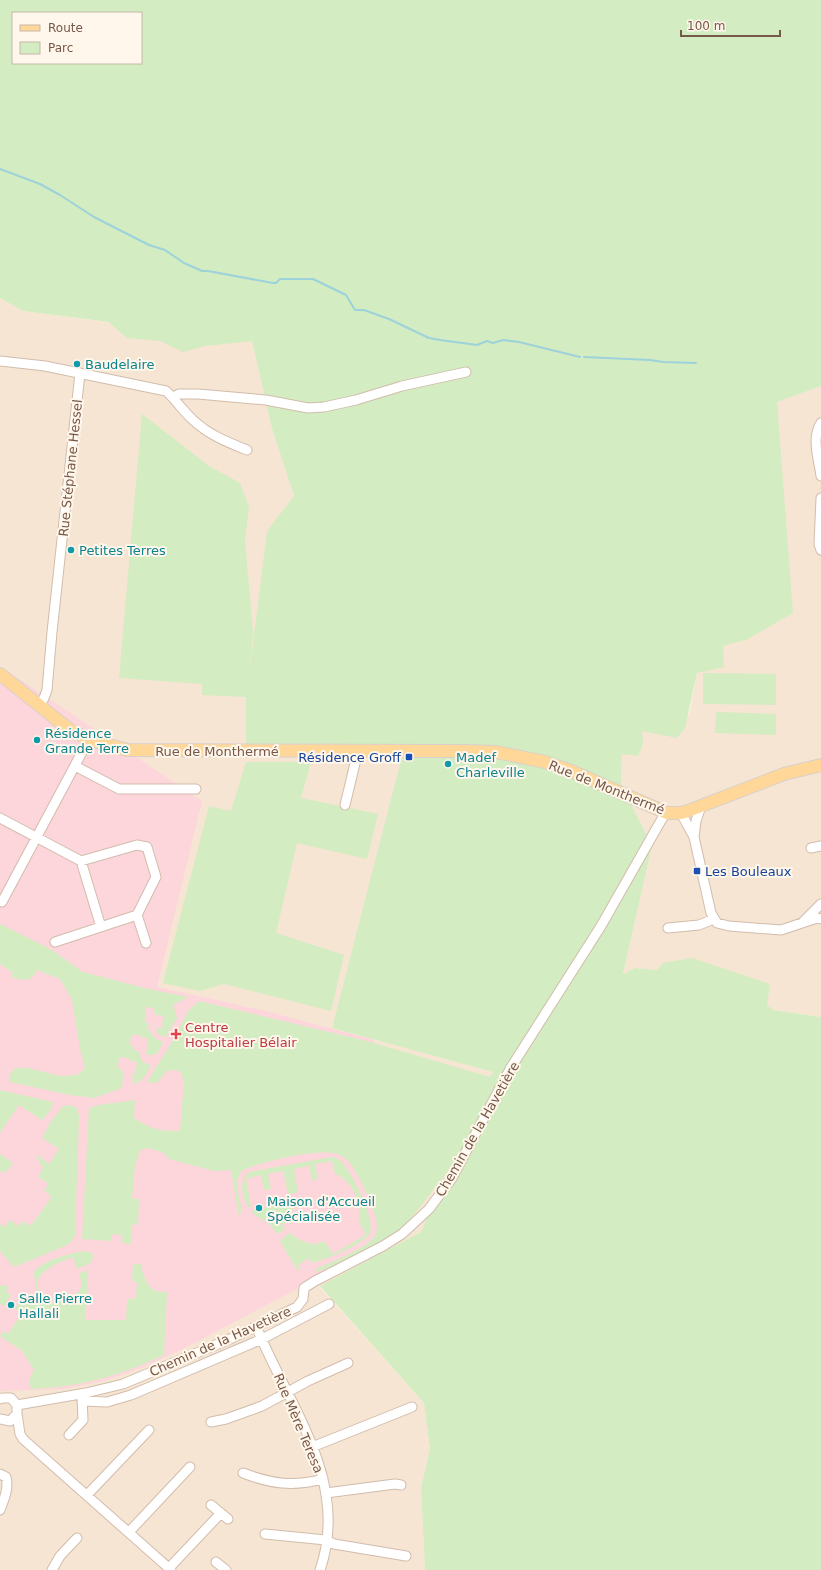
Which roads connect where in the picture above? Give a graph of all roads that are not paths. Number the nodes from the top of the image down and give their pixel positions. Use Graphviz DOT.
graph roads {
  1 [pos="0,361"];
  2 [pos="466,372"];
  3 [pos="80,373"];
  4 [pos="173,397"];
  5 [pos="821,423"];
  6 [pos="247,450"];
  7 [pos="821,476"];
  8 [pos="821,498"];
  9 [pos="821,550"];
  10 [pos="0,674"];
  11 [pos="40,705"];
  12 [pos="89,739"];
  13 [pos="358,751"];
  14 [pos="75,766"];
  15 [pos="821,766"];
  16 [pos="196,789"];
  17 [pos="345,804"];
  18 [pos="701,806"];
  19 [pos="667,813"];
  20 [pos="681,813"];
  21 [pos="0,818"];
  22 [pos="694,837"];
  23 [pos="37,838"];
  24 [pos="821,846"];
  25 [pos="811,848"];
  26 [pos="81,861"];
  27 [pos="2,902"];
  28 [pos="821,904"];
  29 [pos="137,916"];
  30 [pos="821,918"];
  31 [pos="714,919"];
  32 [pos="801,924"];
  33 [pos="101,927"];
  34 [pos="668,928"];
  35 [pos="55,942"];
  36 [pos="146,943"];
  37 [pos="329,1304"];
  38 [pos="256,1327"];
  39 [pos="262,1338"];
  40 [pos="348,1364"];
  41 [pos="287,1392"];
  42 [pos="82,1397"];
  43 [pos="1,1398"];
  44 [pos="412,1407"];
  45 [pos="17,1410"];
  46 [pos="0,1420"];
  47 [pos="211,1422"];
  48 [pos="150,1430"];
  49 [pos="20,1434"];
  50 [pos="69,1435"];
  51 [pos="312,1447"];
  52 [pos="190,1467"];
  53 [pos="243,1473"];
  54 [pos="0,1474"];
  55 [pos="323,1480"];
  56 [pos="402,1485"];
  57 [pos="326,1493"];
  58 [pos="87,1495"];
  59 [pos="211,1505"];
  60 [pos="0,1510"];
  61 [pos="221,1513"];
  62 [pos="228,1519"];
  63 [pos="128,1532"];
  64 [pos="265,1534"];
  65 [pos="77,1538"];
  66 [pos="326,1540"];
  67 [pos="406,1556"];
  68 [pos="216,1562"];
  69 [pos="170,1569"];
  70 [pos="52,1570"];
  71 [pos="226,1570"];
  72 [pos="320,1570"];
  1 -- 3 [label="street"];
  2 -- 4 [label="street"];
  3 -- 4 [label="street"];
  3 -- 11 [label="street, Rue Stéphane Hessel"];
  4 -- 6 [label="street"];
  5 -- 7 [label="street"];
  8 -- 9 [label="street"];
  10 -- 11 [label="main road, Rue de Monthermé"];
  11 -- 12 [label="main road, Rue de Monthermé"];
  12 -- 13 [label="main road, Rue de Monthermé"];
  12 -- 14 [label="street"];
  13 -- 17 [label="street"];
  13 -- 19 [label="main road, Rue de Monthermé"];
  14 -- 16 [label="street"];
  14 -- 23 [label="street"];
  15 -- 18 [label="main road, Rue de Monthermé"];
  18 -- 20 [label="main road, Rue de Monthermé"];
  18 -- 22 [label="street"];
  19 -- 20 [label="main road, Rue de Monthermé"];
  19 -- 38 [label="street, Chemin de la Havetière"];
  20 -- 22 [label="street"];
  21 -- 23 [label="street"];
  22 -- 31 [label="street"];
  23 -- 26 [label="street"];
  23 -- 27 [label="street"];
  24 -- 25 [label="street"];
  26 -- 29 [label="street"];
  26 -- 33 [label="street"];
  28 -- 32 [label="street"];
  29 -- 33 [label="street"];
  29 -- 36 [label="street"];
  30 -- 32 [label="street"];
  31 -- 32 [label="street"];
  31 -- 34 [label="street"];
  33 -- 35 [label="street"];
  37 -- 39 [label="street"];
  38 -- 39 [label="street, Rue Mère Teresa"];
  38 -- 42 [label="street, Chemin de la Havetière"];
  39 -- 41 [label="street, Rue Mère Teresa"];
  39 -- 42 [label="street"];
  40 -- 41 [label="street"];
  41 -- 47 [label="street"];
  41 -- 51 [label="street, Rue Mère Teresa"];
  42 -- 45 [label="street, Chemin de la Havetière"];
  42 -- 50 [label="street"];
  43 -- 45 [label="street"];
  44 -- 51 [label="street"];
  45 -- 46 [label="street, Chemin de la Havetière"];
  45 -- 49 [label="street"];
  46 -- 49 [label="street"];
  48 -- 58 [label="street"];
  49 -- 58 [label="street"];
  51 -- 55 [label="street, Rue Mère Teresa"];
  52 -- 63 [label="street"];
  53 -- 55 [label="street"];
  54 -- 60 [label="street"];
  55 -- 57 [label="street, Rue Mère Teresa"];
  56 -- 57 [label="street"];
  57 -- 66 [label="street, Rue Mère Teresa"];
  58 -- 63 [label="street"];
  59 -- 61 [label="street"];
  61 -- 62 [label="street"];
  61 -- 69 [label="street"];
  63 -- 69 [label="street"];
  64 -- 66 [label="street"];
  65 -- 70 [label="street"];
  66 -- 67 [label="street"];
  66 -- 72 [label="street, Rue Mère Teresa"];
  68 -- 71 [label="street"];
}
